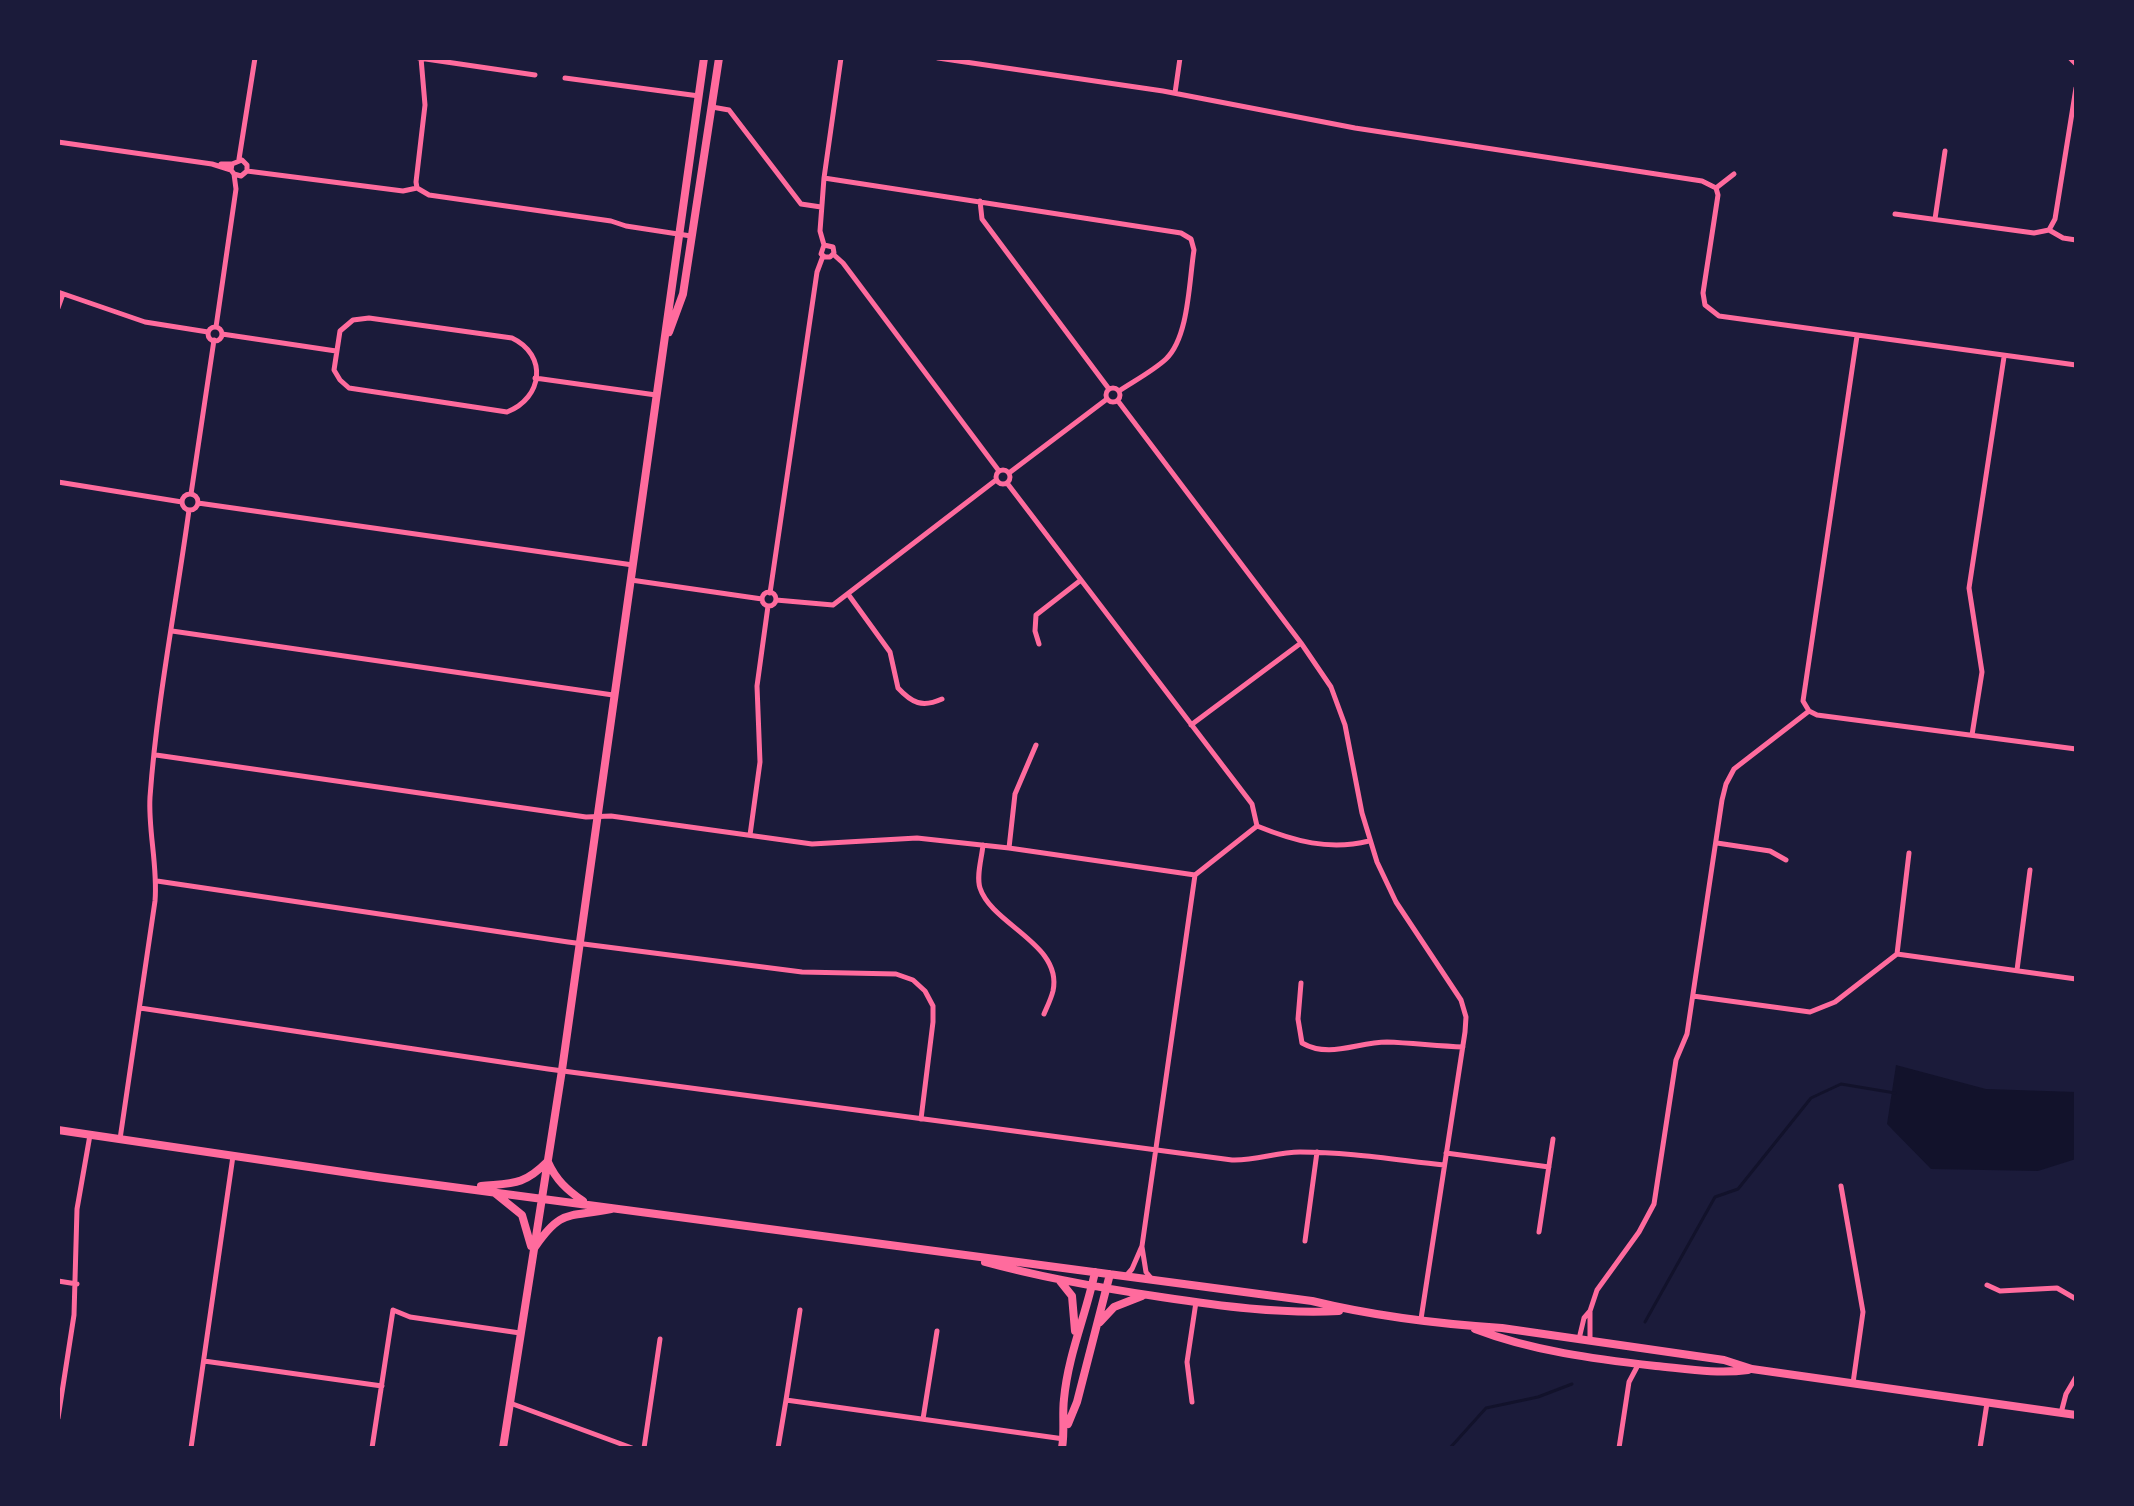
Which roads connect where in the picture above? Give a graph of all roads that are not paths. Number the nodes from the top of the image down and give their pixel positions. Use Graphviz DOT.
graph roads {
  1 [pos="255,58"];
  2 [pos="420,58"];
  3 [pos="704,58"];
  4 [pos="719,58"];
  5 [pos="841,58"];
  6 [pos="938,58"];
  7 [pos="1180,58"];
  8 [pos="2070,58"];
  9 [pos="2076,64"];
  10 [pos="535,75"];
  11 [pos="565,78"];
  12 [pos="2076,88"];
  13 [pos="1175,93"];
  14 [pos="699,96"];
  15 [pos="711,106"];
  16 [pos="58,142"];
  17 [pos="1945,151"];
  18 [pos="240,168"];
  19 [pos="1734,174"];
  20 [pos="824,178"];
  21 [pos="416,185"];
  22 [pos="1716,188"];
  23 [pos="980,201"];
  24 [pos="821,207"];
  25 [pos="1895,214"];
  26 [pos="1935,219"];
  27 [pos="2049,230"];
  28 [pos="679,235"];
  29 [pos="691,236"];
  30 [pos="2076,240"];
  31 [pos="824,245"];
  32 [pos="833,254"];
  33 [pos="823,256"];
  34 [pos="60,293"];
  35 [pos="670,293"];
  36 [pos="683,294"];
  37 [pos="58,308"];
  38 [pos="216,327"];
  39 [pos="208,332"];
  40 [pos="222,334"];
  41 [pos="1857,336"];
  42 [pos="214,340"];
  43 [pos="664,347"];
  44 [pos="336,351"];
  45 [pos="2004,357"];
  46 [pos="2076,365"];
  47 [pos="535,378"];
  48 [pos="1109,389"];
  49 [pos="1119,391"];
  50 [pos="656,395"];
  51 [pos="1107,399"];
  52 [pos="1118,401"];
  53 [pos="999,471"];
  54 [pos="1009,473"];
  55 [pos="996,480"];
  56 [pos="58,482"];
  57 [pos="1007,483"];
  58 [pos="191,494"];
  59 [pos="182,502"];
  60 [pos="198,503"];
  61 [pos="189,510"];
  62 [pos="633,565"];
  63 [pos="630,580"];
  64 [pos="1081,580"];
  65 [pos="770,593"];
  66 [pos="848,594"];
  67 [pos="762,599"];
  68 [pos="776,600"];
  69 [pos="768,606"];
  70 [pos="172,631"];
  71 [pos="1301,643"];
  72 [pos="1039,644"];
  73 [pos="613,695"];
  74 [pos="942,699"];
  75 [pos="1809,711"];
  76 [pos="1191,725"];
  77 [pos="1972,735"];
  78 [pos="1036,745"];
  79 [pos="2076,749"];
  80 [pos="156,755"];
  81 [pos="598,818"];
  82 [pos="1257,826"];
  83 [pos="750,835"];
  84 [pos="1369,841"];
  85 [pos="1717,843"];
  86 [pos="983,845"];
  87 [pos="1009,848"];
  88 [pos="1909,853"];
  89 [pos="1786,860"];
  90 [pos="2030,870"];
  91 [pos="1195,875"];
  92 [pos="157,881"];
  93 [pos="578,943"];
  94 [pos="1897,954"];
  95 [pos="2017,970"];
  96 [pos="2076,979"];
  97 [pos="1301,983"];
  98 [pos="1693,996"];
  99 [pos="140,1008"];
  100 [pos="1044,1014"];
  101 [pos="1463,1047"];
  102 [pos="562,1070"];
  103 [pos="921,1119"];
  104 [pos="58,1130"];
  105 [pos="90,1135"];
  106 [pos="1553,1139"];
  107 [pos="120,1140"];
  108 [pos="1156,1150"];
  109 [pos="1317,1152"];
  110 [pos="1446,1153"];
  111 [pos="233,1156"];
  112 [pos="547,1161"];
  113 [pos="1444,1165"];
  114 [pos="1549,1167"];
  115 [pos="1841,1186"];
  116 [pos="469,1188"];
  117 [pos="493,1192"];
  118 [pos="542,1199"];
  119 [pos="587,1204"];
  120 [pos="619,1208"];
  121 [pos="1539,1232"];
  122 [pos="1305,1241"];
  123 [pos="1142,1246"];
  124 [pos="532,1251"];
  125 [pos="961,1256"];
  126 [pos="1095,1272"];
  127 [pos="1110,1274"];
  128 [pos="1126,1276"];
  129 [pos="1059,1280"];
  130 [pos="1152,1280"];
  131 [pos="58,1281"];
  132 [pos="77,1284"];
  133 [pos="1987,1285"];
  134 [pos="1198,1286"];
  135 [pos="1092,1288"];
  136 [pos="1107,1289"];
  137 [pos="1149,1295"];
  138 [pos="2076,1299"];
  139 [pos="1196,1302"];
  140 [pos="800,1310"];
  141 [pos="1352,1311"];
  142 [pos="1590,1311"];
  143 [pos="1421,1319"];
  144 [pos="1467,1326"];
  145 [pos="1096,1329"];
  146 [pos="937,1331"];
  147 [pos="521,1333"];
  148 [pos="660,1339"];
  149 [pos="1579,1339"];
  150 [pos="1076,1340"];
  151 [pos="1590,1341"];
  152 [pos="1584,1356"];
  153 [pos="204,1361"];
  154 [pos="1624,1362"];
  155 [pos="1638,1364"];
  156 [pos="1752,1369"];
  157 [pos="2076,1377"];
  158 [pos="1629,1382"];
  159 [pos="1853,1384"];
  160 [pos="382,1386"];
  161 [pos="786,1400"];
  162 [pos="1192,1402"];
  163 [pos="510,1403"];
  164 [pos="1987,1403"];
  165 [pos="2061,1413"];
  166 [pos="2076,1415"];
  167 [pos="58,1418"];
  168 [pos="923,1419"];
  169 [pos="1066,1429"];
  170 [pos="1063,1443"];
  171 [pos="191,1448"];
  172 [pos="372,1448"];
  173 [pos="503,1448"];
  174 [pos="632,1448"];
  175 [pos="644,1448"];
  176 [pos="778,1448"];
  177 [pos="1619,1448"];
  178 [pos="1980,1448"];
  1 -- 18 [label="street"];
  2 -- 10 [label="street"];
  2 -- 21 [label="street"];
  3 -- 14 [label="main road"];
  4 -- 15 [label="main road"];
  5 -- 20 [label="street"];
  6 -- 13 [label="street"];
  7 -- 13 [label="street"];
  8 -- 9 [label="street"];
  11 -- 14 [label="street"];
  12 -- 27 [label="street"];
  13 -- 22 [label="street"];
  14 -- 28 [label="main road"];
  15 -- 24 [label="street"];
  15 -- 29 [label="main road"];
  16 -- 18 [label="street"];
  17 -- 26 [label="street"];
  18 -- 21 [label="street"];
  18 -- 38 [label="street"];
  19 -- 22 [label="street"];
  20 -- 23 [label="street"];
  20 -- 24 [label="street"];
  21 -- 28 [label="street"];
  22 -- 41 [label="street"];
  23 -- 48 [label="street"];
  23 -- 49 [label="street"];
  24 -- 31 [label="street"];
  25 -- 26 [label="street"];
  26 -- 27 [label="street"];
  27 -- 30 [label="street"];
  28 -- 29 [label="street"];
  28 -- 35 [label="main road"];
  29 -- 36 [label="main road"];
  31 -- 32 [label="street"];
  31 -- 33 [label="street"];
  32 -- 33 [label="street"];
  32 -- 53 [label="street"];
  33 -- 65 [label="street"];
  34 -- 37 [label="street"];
  34 -- 39 [label="street"];
  35 -- 36 [label="main road"];
  35 -- 43 [label="main road"];
  36 -- 43 [label="main road"];
  38 -- 39 [label="street"];
  38 -- 40 [label="street"];
  39 -- 42 [label="street"];
  40 -- 42 [label="street"];
  40 -- 44 [label="street"];
  41 -- 45 [label="street"];
  41 -- 75 [label="street"];
  42 -- 58 [label="street"];
  43 -- 50 [label="main road"];
  44 -- 47 [label="street"];
  44 -- 47 [label="street"];
  45 -- 46 [label="street"];
  45 -- 77 [label="street"];
  47 -- 50 [label="street"];
  48 -- 49 [label="street"];
  48 -- 51 [label="street"];
  49 -- 52 [label="street"];
  50 -- 62 [label="main road"];
  51 -- 52 [label="street"];
  51 -- 54 [label="street"];
  52 -- 71 [label="street"];
  53 -- 54 [label="street"];
  53 -- 55 [label="street"];
  54 -- 57 [label="street"];
  55 -- 57 [label="street"];
  55 -- 66 [label="street"];
  56 -- 59 [label="street"];
  57 -- 64 [label="street"];
  58 -- 59 [label="street"];
  58 -- 60 [label="street"];
  59 -- 61 [label="street"];
  60 -- 61 [label="street"];
  60 -- 62 [label="street"];
  61 -- 70 [label="street"];
  62 -- 63 [label="main road"];
  63 -- 67 [label="street"];
  63 -- 73 [label="main road"];
  64 -- 72 [label="street"];
  64 -- 76 [label="street"];
  65 -- 67 [label="street"];
  65 -- 68 [label="street"];
  66 -- 68 [label="street"];
  66 -- 74 [label="street"];
  67 -- 69 [label="street"];
  68 -- 69 [label="street"];
  69 -- 83 [label="street"];
  70 -- 73 [label="street"];
  70 -- 80 [label="street"];
  71 -- 76 [label="street"];
  71 -- 84 [label="street"];
  73 -- 81 [label="main road"];
  75 -- 77 [label="street"];
  75 -- 85 [label="street"];
  76 -- 82 [label="street"];
  77 -- 79 [label="street"];
  78 -- 87 [label="street"];
  80 -- 81 [label="street"];
  80 -- 92 [label="street"];
  81 -- 83 [label="street"];
  81 -- 93 [label="main road"];
  82 -- 84 [label="street"];
  82 -- 91 [label="street"];
  83 -- 86 [label="street"];
  84 -- 101 [label="street"];
  85 -- 89 [label="street"];
  85 -- 98 [label="street"];
  86 -- 87 [label="street"];
  86 -- 100 [label="street"];
  87 -- 91 [label="street"];
  88 -- 94 [label="street"];
  90 -- 95 [label="street"];
  91 -- 108 [label="street"];
  92 -- 93 [label="street"];
  92 -- 99 [label="street"];
  93 -- 102 [label="main road"];
  93 -- 103 [label="street"];
  94 -- 95 [label="street"];
  94 -- 98 [label="street"];
  95 -- 96 [label="street"];
  97 -- 101 [label="street"];
  98 -- 142 [label="street"];
  99 -- 102 [label="street"];
  99 -- 107 [label="street"];
  101 -- 110 [label="street"];
  102 -- 103 [label="street"];
  102 -- 112 [label="main road"];
  103 -- 108 [label="street"];
  104 -- 105 [label="main road"];
  105 -- 107 [label="main road"];
  105 -- 132 [label="street"];
  106 -- 114 [label="street"];
  107 -- 111 [label="main road"];
  108 -- 109 [label="street"];
  108 -- 123 [label="street"];
  109 -- 113 [label="street"];
  109 -- 122 [label="street"];
  110 -- 113 [label="street"];
  110 -- 114 [label="street"];
  111 -- 116 [label="main road"];
  111 -- 153 [label="street"];
  112 -- 116 [label="main road"];
  112 -- 118 [label="main road"];
  112 -- 119 [label="main road"];
  113 -- 143 [label="street"];
  114 -- 121 [label="street"];
  115 -- 159 [label="street"];
  116 -- 117 [label="main road"];
  117 -- 118 [label="main road"];
  117 -- 124 [label="main road"];
  118 -- 119 [label="main road"];
  118 -- 124 [label="main road"];
  119 -- 120 [label="main road"];
  120 -- 124 [label="main road"];
  120 -- 125 [label="main road"];
  123 -- 128 [label="street"];
  123 -- 130 [label="street"];
  124 -- 147 [label="main road"];
  125 -- 126 [label="main road"];
  125 -- 129 [label="main road"];
  126 -- 127 [label="main road"];
  126 -- 135 [label="main road"];
  127 -- 128 [label="main road"];
  127 -- 136 [label="main road"];
  128 -- 130 [label="main road"];
  129 -- 135 [label="main road"];
  129 -- 150 [label="main road"];
  130 -- 134 [label="main road"];
  131 -- 132 [label="street"];
  132 -- 167 [label="street"];
  133 -- 138 [label="street"];
  134 -- 139 [label="main road"];
  134 -- 141 [label="main road"];
  135 -- 136 [label="main road"];
  135 -- 150 [label="main road"];
  136 -- 137 [label="main road"];
  136 -- 145 [label="main road"];
  137 -- 139 [label="main road"];
  137 -- 145 [label="main road"];
  139 -- 141 [label="main road"];
  139 -- 162 [label="street"];
  140 -- 161 [label="street"];
  141 -- 143 [label="main road"];
  142 -- 149 [label="street"];
  142 -- 151 [label="street"];
  143 -- 144 [label="main road"];
  144 -- 149 [label="main road"];
  144 -- 152 [label="main road"];
  145 -- 169 [label="main road"];
  146 -- 168 [label="street"];
  147 -- 160 [label="street"];
  147 -- 163 [label="main road"];
  148 -- 175 [label="street"];
  149 -- 151 [label="main road"];
  149 -- 152 [label="main road"];
  150 -- 169 [label="main road"];
  151 -- 152 [label="main road"];
  151 -- 156 [label="main road"];
  152 -- 154 [label="main road"];
  153 -- 160 [label="street"];
  153 -- 171 [label="street"];
  154 -- 155 [label="main road"];
  154 -- 158 [label="street"];
  155 -- 156 [label="main road"];
  155 -- 158 [label="street"];
  156 -- 159 [label="main road"];
  157 -- 165 [label="street"];
  158 -- 177 [label="street"];
  159 -- 164 [label="main road"];
  160 -- 172 [label="street"];
  161 -- 168 [label="street"];
  161 -- 176 [label="street"];
  163 -- 173 [label="main road"];
  163 -- 174 [label="street"];
  164 -- 165 [label="main road"];
  164 -- 178 [label="street"];
  165 -- 166 [label="main road"];
  168 -- 170 [label="street"];
  169 -- 170 [label="main road"];
}
